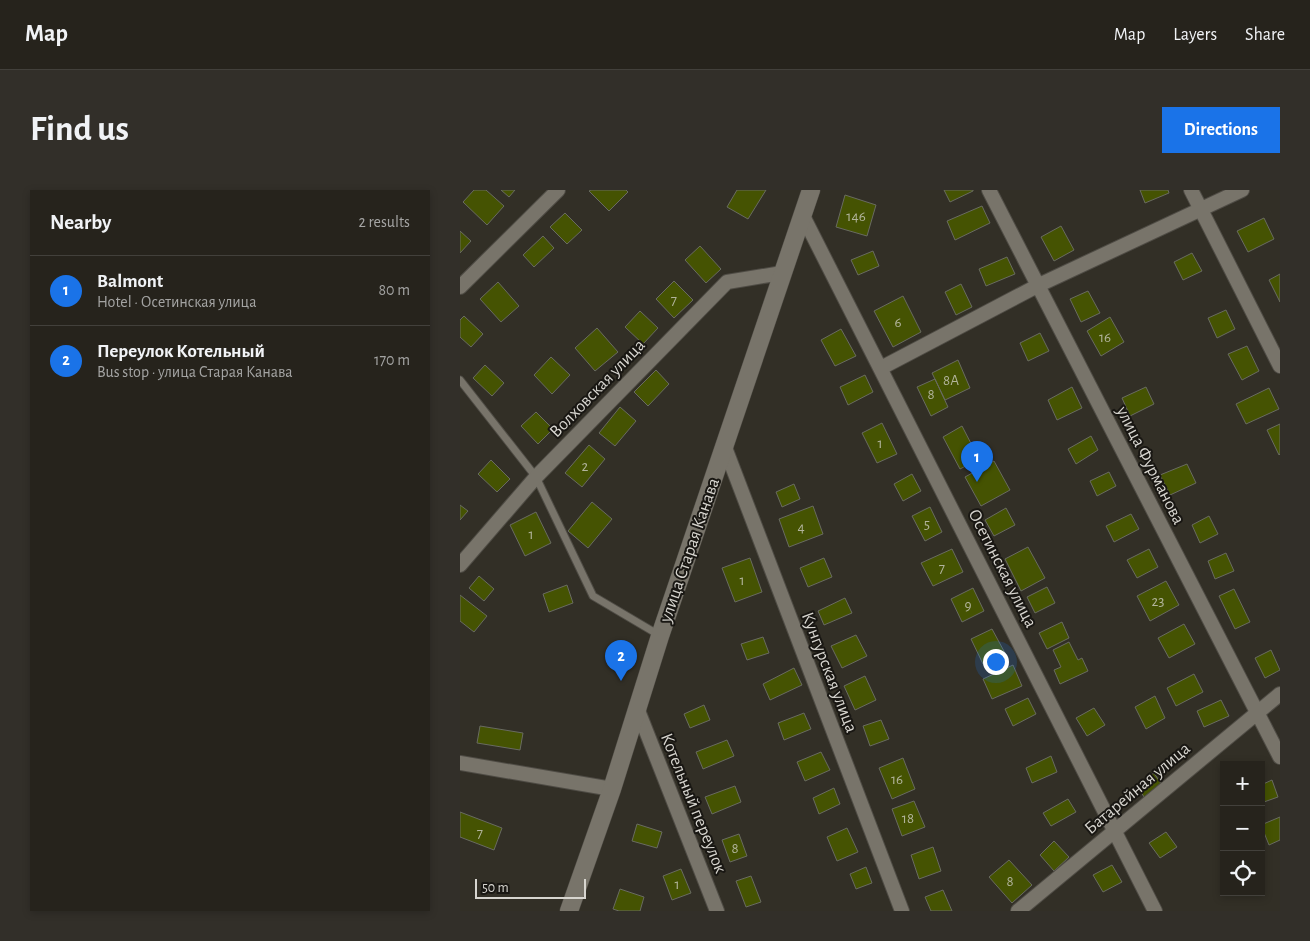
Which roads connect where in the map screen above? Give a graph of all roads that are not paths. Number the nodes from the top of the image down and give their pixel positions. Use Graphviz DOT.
graph roads {
  1 [pos="558,190"];
  2 [pos="812,190"];
  3 [pos="989,190"];
  4 [pos="1191,190"];
  5 [pos="1242,190"];
  6 [pos="1201,210"];
  7 [pos="803,216"];
  8 [pos="782,273"];
  9 [pos="1039,286"];
  10 [pos="460,287"];
  11 [pos="1280,366"];
  12 [pos="881,368"];
  13 [pos="460,380"];
  14 [pos="724,446"];
  15 [pos="536,477"];
  16 [pos="460,565"];
  17 [pos="660,636"];
  18 [pos="1280,694"];
  19 [pos="636,708"];
  20 [pos="1257,713"];
  21 [pos="1280,757"];
  22 [pos="460,763"];
  23 [pos="612,790"];
  24 [pos="1114,831"];
  25 [pos="569,911"];
  26 [pos="717,911"];
  27 [pos="902,911"];
  28 [pos="1018,911"];
  29 [pos="1155,911"];
  1 -- 10 [label="street"];
  2 -- 7 [label="street, улица Старая Канава"];
  3 -- 9 [label="street, улица Фурманова"];
  4 -- 6 [label="street"];
  5 -- 6 [label="street"];
  6 -- 9 [label="street"];
  6 -- 11 [label="street"];
  7 -- 8 [label="street, улица Старая Канава"];
  7 -- 12 [label="street, Осетинская улица"];
  8 -- 14 [label="street, улица Старая Канава"];
  8 -- 15 [label="street, Волховская улица"];
  9 -- 12 [label="street"];
  9 -- 20 [label="street, улица Фурманова"];
  12 -- 24 [label="street, Осетинская улица"];
  13 -- 15 [label="lane"];
  14 -- 17 [label="street, улица Старая Канава"];
  14 -- 27 [label="street, Кунгурская улица"];
  15 -- 16 [label="street, Волховская улица"];
  15 -- 17 [label="lane"];
  17 -- 19 [label="street, улица Старая Канава"];
  18 -- 20 [label="street, Батарейная улица"];
  19 -- 23 [label="street, улица Старая Канава"];
  19 -- 26 [label="street, Котельный переулок"];
  20 -- 21 [label="street, улица Фурманова"];
  20 -- 24 [label="street, Батарейная улица"];
  22 -- 23 [label="street"];
  23 -- 25 [label="street, улица Старая Канава"];
  24 -- 28 [label="street, Батарейная улица"];
  24 -- 29 [label="street, Осетинская улица"];
}
